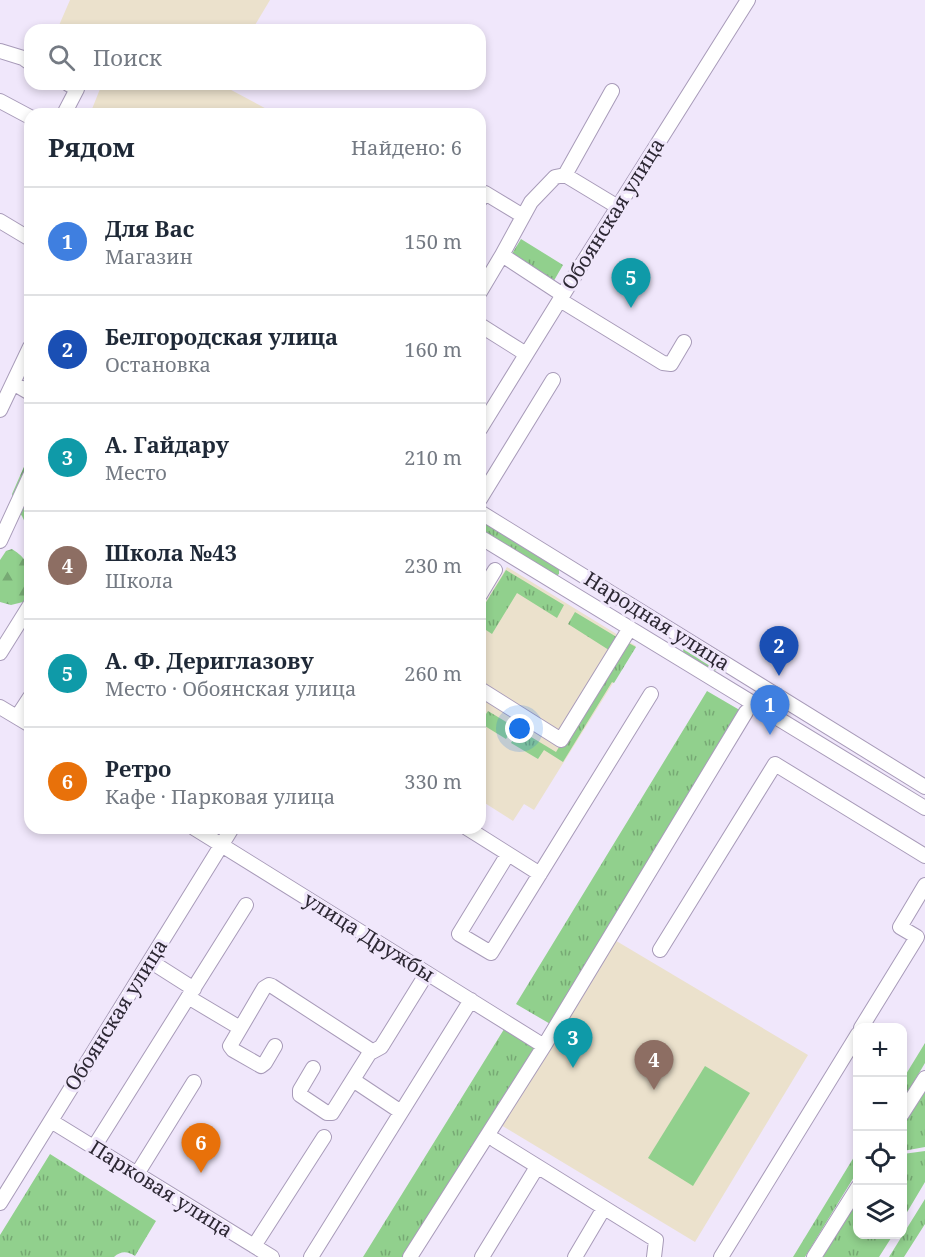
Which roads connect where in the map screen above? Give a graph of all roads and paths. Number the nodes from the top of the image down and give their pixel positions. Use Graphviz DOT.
graph roads {
  1 [pos="748,0"];
  2 [pos="0,51"];
  3 [pos="24,59"];
  4 [pos="76,90"];
  5 [pos="612,91"];
  6 [pos="0,101"];
  7 [pos="67,108"];
  8 [pos="24,114"];
  9 [pos="565,175"];
  10 [pos="486,194"];
  11 [pos="618,207"];
  12 [pos="523,216"];
  13 [pos="0,221"];
  14 [pos="24,235"];
  15 [pos="502,255"];
  16 [pos="486,282"];
  17 [pos="561,298"];
  18 [pos="486,329"];
  19 [pos="684,342"];
  20 [pos="526,354"];
  21 [pos="24,360"];
  22 [pos="553,380"];
  23 [pos="13,383"];
  24 [pos="24,389"];
  25 [pos="0,410"];
  26 [pos="486,419"];
  27 [pos="24,489"];
  28 [pos="486,489"];
  29 [pos="486,516"];
  30 [pos="486,541"];
  31 [pos="0,542"];
  32 [pos="495,570"];
  33 [pos="486,585"];
  34 [pos="24,614"];
  35 [pos="630,628"];
  36 [pos="0,652"];
  37 [pos="486,694"];
  38 [pos="651,694"];
  39 [pos="24,706"];
  40 [pos="0,707"];
  41 [pos="746,712"];
  42 [pos="17,717"];
  43 [pos="24,721"];
  44 [pos="925,787"];
  45 [pos="925,808"];
  46 [pos="204,834"];
  47 [pos="228,834"];
  48 [pos="476,834"];
  49 [pos="221,845"];
  50 [pos="508,854"];
  51 [pos="925,856"];
  52 [pos="540,874"];
  53 [pos="925,885"];
  54 [pos="246,905"];
  55 [pos="921,940"];
  56 [pos="660,950"];
  57 [pos="150,962"];
  58 [pos="427,973"];
  59 [pos="191,993"];
  60 [pos="471,1000"];
  61 [pos="864,1023"];
  62 [pos="240,1028"];
  63 [pos="853,1042"];
  64 [pos="276,1046"];
  65 [pos="544,1046"];
  66 [pos="370,1053"];
  67 [pos="314,1068"];
  68 [pos="925,1078"];
  69 [pos="194,1082"];
  70 [pos="351,1084"];
  71 [pos="907,1107"];
  72 [pos="401,1112"];
  73 [pos="51,1120"];
  74 [pos="324,1137"];
  75 [pos="495,1140"];
  76 [pos="94,1147"];
  77 [pos="537,1167"];
  78 [pos="137,1174"];
  79 [pos="6,1181"];
  80 [pos="853,1194"];
  81 [pos="0,1203"];
  82 [pos="604,1208"];
  83 [pos="254,1246"];
  84 [pos="272,1257"];
  85 [pos="311,1257"];
  86 [pos="410,1257"];
  87 [pos="482,1257"];
  88 [pos="575,1257"];
  89 [pos="654,1257"];
  90 [pos="721,1257"];
  91 [pos="814,1257"];
  1 -- 11 [label="street, Обоянская улица"];
  2 -- 3 [label="street"];
  4 -- 7 [label="street"];
  5 -- 9 [label="street"];
  6 -- 8 [label="street"];
  9 -- 11 [label="street"];
  9 -- 12 [label="street"];
  10 -- 12 [label="street"];
  11 -- 17 [label="street, Обоянская улица"];
  12 -- 15 [label="street"];
  13 -- 14 [label="street"];
  15 -- 16 [label="street"];
  15 -- 17 [label="street"];
  17 -- 19 [label="street"];
  17 -- 20 [label="street, Обоянская улица"];
  18 -- 20 [label="street"];
  20 -- 26 [label="street, Обоянская улица"];
  21 -- 23 [label="street"];
  22 -- 28 [label="street"];
  23 -- 24 [label="street"];
  23 -- 25 [label="street"];
  27 -- 31 [label="street"];
  29 -- 44 [label="street, Народная улица"];
  30 -- 35 [label="street, Народная улица"];
  32 -- 33 [label="street"];
  34 -- 36 [label="street"];
  35 -- 37 [label="street"];
  35 -- 45 [label="street, Народная улица"];
  38 -- 52 [label="street"];
  39 -- 42 [label="street"];
  40 -- 42 [label="street"];
  41 -- 65 [label="street"];
  42 -- 43 [label="street"];
  46 -- 49 [label="street, улица Дружбы"];
  47 -- 49 [label="street, Обоянская улица"];
  48 -- 50 [label="street"];
  49 -- 57 [label="street, Обоянская улица"];
  49 -- 58 [label="street, улица Дружбы"];
  50 -- 52 [label="street"];
  50 -- 52 [label="street"];
  51 -- 56 [label="street"];
  53 -- 55 [label="street"];
  54 -- 59 [label="street"];
  55 -- 61 [label="street"];
  57 -- 59 [label="street"];
  57 -- 73 [label="street, Обоянская улица"];
  58 -- 60 [label="street, улица Дружбы"];
  58 -- 66 [label="street"];
  59 -- 62 [label="street"];
  59 -- 76 [label="street"];
  60 -- 65 [label="street, улица Дружбы"];
  60 -- 72 [label="street"];
  62 -- 64 [label="street"];
  62 -- 66 [label="street"];
  63 -- 90 [label="street"];
  65 -- 86 [label="street"];
  66 -- 70 [label="street"];
  67 -- 70 [label="street"];
  68 -- 71 [label="street"];
  69 -- 78 [label="street"];
  70 -- 72 [label="street"];
  72 -- 85 [label="street"];
  73 -- 76 [label="street, Парковая улица"];
  73 -- 79 [label="street, Обоянская улица"];
  74 -- 83 [label="street"];
  75 -- 77 [label="street"];
  76 -- 78 [label="street, Парковая улица"];
  77 -- 82 [label="street"];
  77 -- 87 [label="street"];
  78 -- 83 [label="street, Парковая улица"];
  79 -- 81 [label="street, Обоянская улица"];
  80 -- 91 [label="street"];
  82 -- 88 [label="street"];
  82 -- 89 [label="street"];
  83 -- 84 [label="street, Парковая улица"];
}
